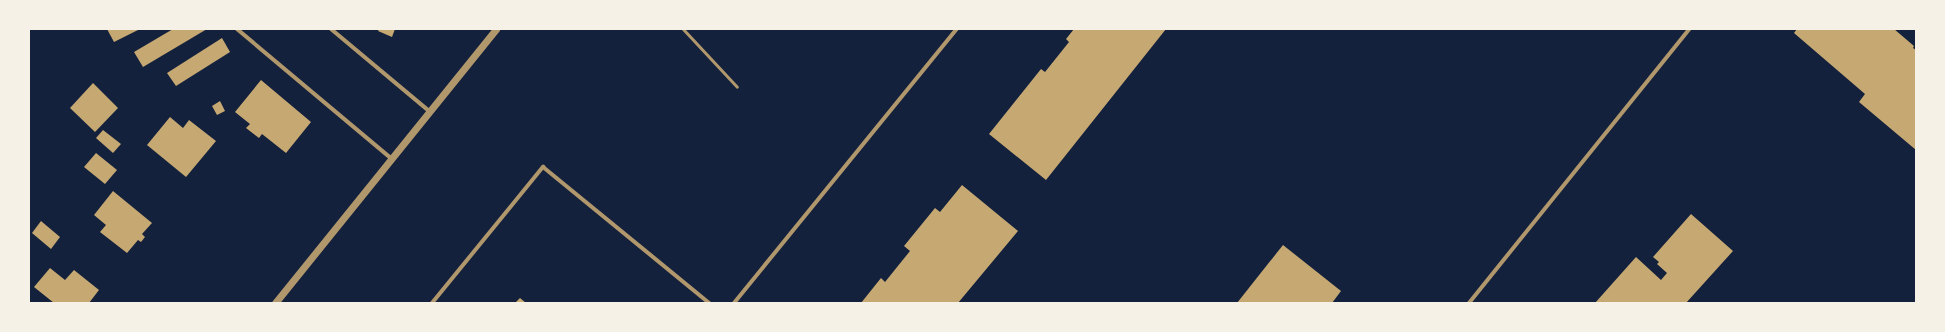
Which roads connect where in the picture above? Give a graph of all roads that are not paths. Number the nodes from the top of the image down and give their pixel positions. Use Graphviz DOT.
graph roads {
  1 [pos="237,29"];
  2 [pos="331,29"];
  3 [pos="496,29"];
  4 [pos="684,29"];
  5 [pos="957,29"];
  6 [pos="1689,29"];
  7 [pos="737,87"];
  8 [pos="430,111"];
  9 [pos="392,159"];
  10 [pos="275,303"];
  11 [pos="432,303"];
  12 [pos="709,303"];
  13 [pos="734,303"];
  14 [pos="1469,303"];
  1 -- 9 [label="street"];
  2 -- 8 [label="street"];
  3 -- 8 [label="street"];
  4 -- 7 [label="lane"];
  5 -- 13 [label="street"];
  6 -- 14 [label="street"];
  8 -- 9 [label="street"];
  9 -- 10 [label="street"];
  11 -- 12 [label="street"];
}
